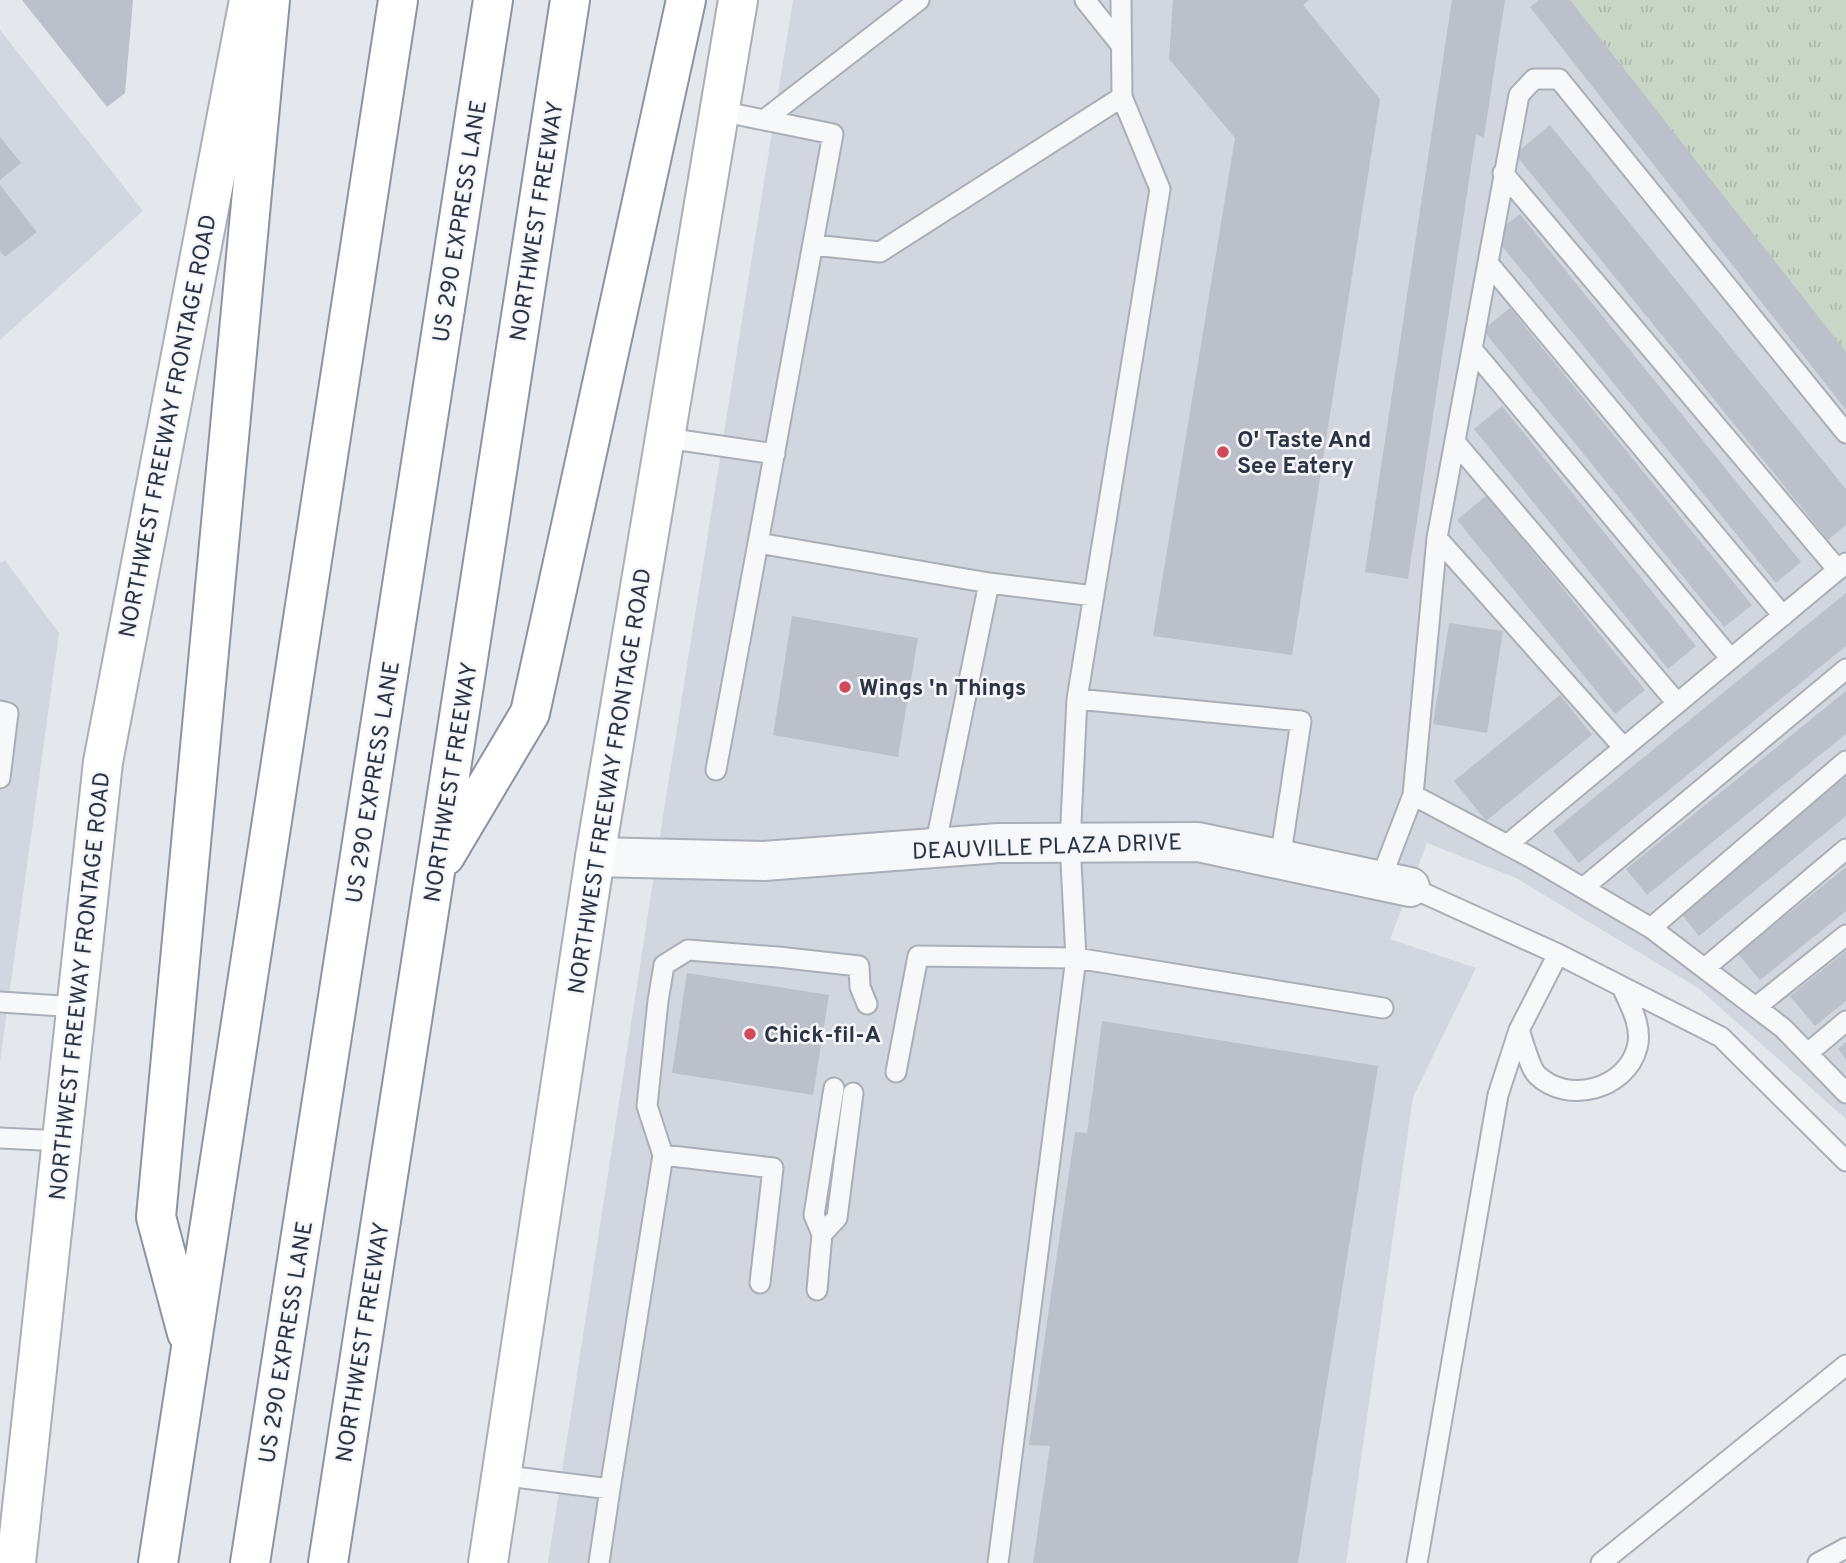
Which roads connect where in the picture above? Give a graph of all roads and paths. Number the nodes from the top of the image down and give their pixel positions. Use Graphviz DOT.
graph roads {
  1 [pos="249,0"];
  2 [pos="270,0"];
  3 [pos="398,0"];
  4 [pos="493,0"];
  5 [pos="570,0"];
  6 [pos="686,0"];
  7 [pos="738,0"];
  8 [pos="919,0"];
  9 [pos="1085,0"];
  10 [pos="1121,0"];
  11 [pos="1121,45"];
  12 [pos="1122,97"];
  13 [pos="720,111"];
  14 [pos="764,120"];
  15 [pos="1503,173"];
  16 [pos="813,245"];
  17 [pos="1488,263"];
  18 [pos="1472,349"];
  19 [pos="1846,433"];
  20 [pos="666,438"];
  21 [pos="1455,442"];
  22 [pos="775,454"];
  23 [pos="1437,538"];
  24 [pos="758,543"];
  25 [pos="1842,567"];
  26 [pos="989,583"];
  27 [pos="1094,596"];
  28 [pos="1783,616"];
  29 [pos="1731,659"];
  30 [pos="1846,669"];
  31 [pos="1077,699"];
  32 [pos="1677,703"];
  33 [pos="0,711"];
  34 [pos="3,735"];
  35 [pos="1624,748"];
  36 [pos="1846,761"];
  37 [pos="716,771"];
  38 [pos="0,778"];
  39 [pos="1413,795"];
  40 [pos="1069,843"];
  41 [pos="1507,845"];
  42 [pos="935,848"];
  43 [pos="1846,849"];
  44 [pos="595,857"];
  45 [pos="1280,860"];
  46 [pos="435,873"];
  47 [pos="1395,883"];
  48 [pos="1583,888"];
  49 [pos="1651,928"];
  50 [pos="1846,935"];
  51 [pos="1558,954"];
  52 [pos="1076,958"];
  53 [pos="1705,968"];
  54 [pos="1622,987"];
  55 [pos="858,997"];
  56 [pos="0,1002"];
  57 [pos="77,1007"];
  58 [pos="1756,1007"];
  59 [pos="1383,1008"];
  60 [pos="1846,1021"];
  61 [pos="1519,1030"];
  62 [pos="1808,1053"];
  63 [pos="896,1072"];
  64 [pos="843,1090"];
  65 [pos="1846,1093"];
  66 [pos="0,1138"];
  67 [pos="62,1141"];
  68 [pos="663,1155"];
  69 [pos="1846,1161"];
  70 [pos="760,1283"];
  71 [pos="817,1290"];
  72 [pos="191,1349"];
  73 [pos="1846,1365"];
  74 [pos="499,1475"];
  75 [pos="610,1489"];
  76 [pos="1846,1548"];
  77 [pos="16,1563"];
  78 [pos="158,1563"];
  79 [pos="250,1563"];
  80 [pos="328,1563"];
  81 [pos="488,1563"];
  82 [pos="599,1563"];
  83 [pos="998,1563"];
  84 [pos="1416,1563"];
  85 [pos="1601,1563"];
  86 [pos="1818,1563"];
  1 -- 57 [label="main road, NORTHWEST FREEWAY FRONTAGE ROAD"];
  2 -- 72 [label="main road"];
  3 -- 72 [label="main road"];
  4 -- 79 [label="main road, US 290 EXPRESS LANE"];
  5 -- 46 [label="main road, NORTHWEST FREEWAY"];
  6 -- 46 [label="main road"];
  7 -- 13 [label="main road, NORTHWEST FREEWAY FRONTAGE ROAD"];
  8 -- 14 [label="lane"];
  9 -- 11 [label="lane"];
  10 -- 11 [label="lane"];
  11 -- 12 [label="lane"];
  12 -- 16 [label="lane"];
  12 -- 27 [label="lane"];
  13 -- 14 [label="lane"];
  13 -- 20 [label="main road, NORTHWEST FREEWAY FRONTAGE ROAD"];
  14 -- 16 [label="lane"];
  15 -- 17 [label="lane"];
  15 -- 19 [label="lane"];
  15 -- 25 [label="lane"];
  16 -- 22 [label="lane"];
  17 -- 18 [label="lane"];
  17 -- 28 [label="lane"];
  18 -- 21 [label="lane"];
  18 -- 29 [label="lane"];
  20 -- 22 [label="lane"];
  20 -- 44 [label="main road, NORTHWEST FREEWAY FRONTAGE ROAD"];
  21 -- 23 [label="lane"];
  21 -- 32 [label="lane"];
  22 -- 24 [label="lane"];
  23 -- 35 [label="lane"];
  23 -- 39 [label="lane"];
  24 -- 26 [label="lane"];
  24 -- 37 [label="lane"];
  25 -- 28 [label="lane"];
  26 -- 27 [label="lane"];
  26 -- 42 [label="lane"];
  27 -- 31 [label="lane"];
  28 -- 29 [label="lane"];
  29 -- 32 [label="lane"];
  30 -- 48 [label="lane"];
  31 -- 40 [label="lane"];
  31 -- 45 [label="lane"];
  32 -- 35 [label="lane"];
  33 -- 34 [label="lane"];
  34 -- 38 [label="lane"];
  35 -- 41 [label="lane"];
  36 -- 49 [label="lane"];
  39 -- 41 [label="lane"];
  39 -- 47 [label="lane"];
  40 -- 42 [label="street, DEAUVILLE PLAZA DRIVE"];
  40 -- 45 [label="street, DEAUVILLE PLAZA DRIVE"];
  40 -- 52 [label="lane"];
  41 -- 48 [label="lane"];
  42 -- 44 [label="street, DEAUVILLE PLAZA DRIVE"];
  43 -- 53 [label="lane"];
  44 -- 74 [label="main road, NORTHWEST FREEWAY FRONTAGE ROAD"];
  45 -- 47 [label="street, DEAUVILLE PLAZA DRIVE"];
  46 -- 80 [label="main road, NORTHWEST FREEWAY"];
  47 -- 51 [label="lane"];
  48 -- 49 [label="lane"];
  49 -- 53 [label="lane"];
  50 -- 58 [label="lane"];
  51 -- 54 [label="lane"];
  51 -- 61 [label="lane"];
  52 -- 59 [label="lane"];
  52 -- 63 [label="lane"];
  52 -- 83 [label="lane"];
  53 -- 58 [label="lane"];
  54 -- 61 [label="lane"];
  54 -- 69 [label="lane"];
  55 -- 68 [label="lane"];
  56 -- 57 [label="lane"];
  57 -- 67 [label="main road, NORTHWEST FREEWAY FRONTAGE ROAD"];
  58 -- 62 [label="lane"];
  60 -- 62 [label="lane"];
  61 -- 84 [label="lane"];
  62 -- 65 [label="lane"];
  64 -- 71 [label="lane"];
  66 -- 67 [label="lane"];
  67 -- 77 [label="main road, NORTHWEST FREEWAY FRONTAGE ROAD"];
  68 -- 70 [label="lane"];
  68 -- 75 [label="lane"];
  72 -- 78 [label="main road"];
  73 -- 85 [label="lane"];
  74 -- 75 [label="lane"];
  74 -- 81 [label="main road, NORTHWEST FREEWAY FRONTAGE ROAD"];
  75 -- 82 [label="lane"];
  76 -- 86 [label="lane"];
}
